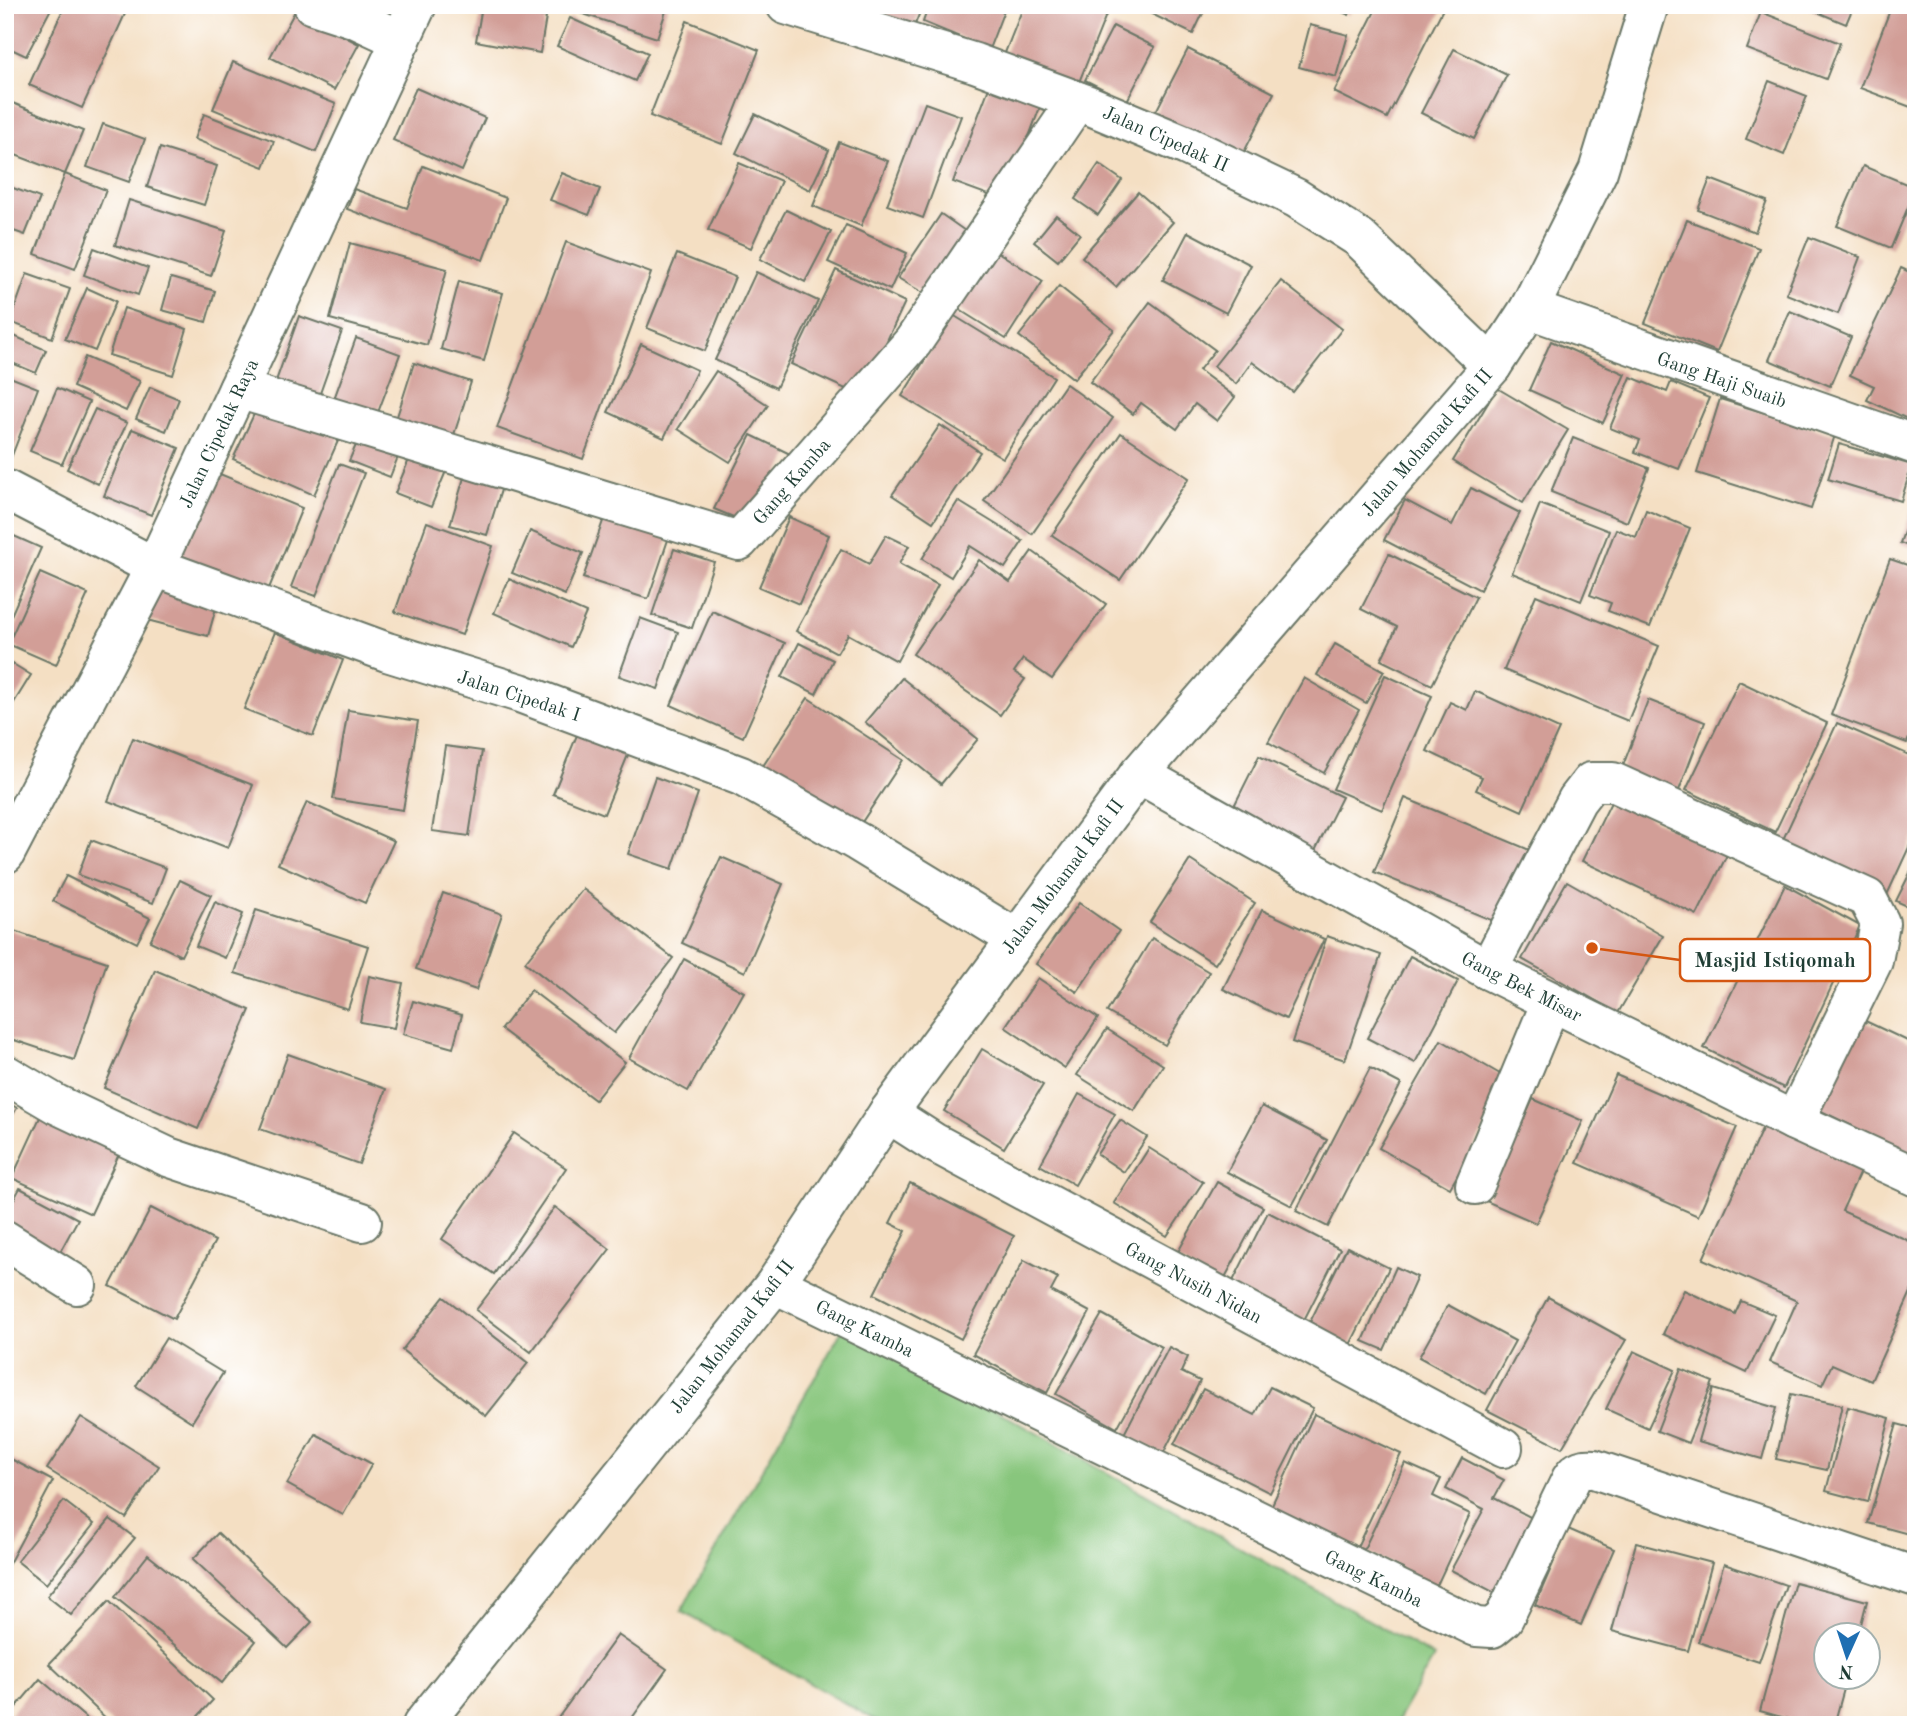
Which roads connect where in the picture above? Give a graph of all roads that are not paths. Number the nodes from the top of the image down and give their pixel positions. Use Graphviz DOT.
graph roads {
  1 [pos="313,5"];
  2 [pos="417,5"];
  3 [pos="786,5"];
  4 [pos="1649,5"];
  5 [pos="401,40"];
  6 [pos="1077,101"];
  7 [pos="1530,309"];
  8 [pos="1481,355"];
  9 [pos="239,389"];
  10 [pos="1916,445"];
  11 [pos="5,489"];
  12 [pos="155,568"];
  13 [pos="1139,774"];
  14 [pos="5,854"];
  15 [pos="1005,931"];
  16 [pos="1488,970"];
  17 [pos="1551,1002"];
  18 [pos="5,1074"];
  19 [pos="888,1113"];
  20 [pos="1794,1121"];
  21 [pos="1916,1177"];
  22 [pos="1475,1185"];
  23 [pos="362,1222"];
  24 [pos="5,1240"];
  25 [pos="775,1284"];
  26 [pos="77,1285"];
  27 [pos="1503,1448"];
  28 [pos="1916,1577"];
  29 [pos="422,1725"];
  1 -- 5 [label="street"];
  2 -- 5 [label="street, Jalan Cipedak Raya"];
  3 -- 6 [label="street, Jalan Cipedak II"];
  4 -- 7 [label="street, Jalan Mohamad Kafi II"];
  5 -- 9 [label="street, Jalan Cipedak Raya"];
  6 -- 8 [label="street, Jalan Cipedak II"];
  6 -- 9 [label="street, Gang Kamba"];
  7 -- 8 [label="street, Jalan Mohamad Kafi II"];
  7 -- 10 [label="street, Gang Haji Suaib"];
  8 -- 13 [label="street, Jalan Mohamad Kafi II"];
  9 -- 12 [label="street, Jalan Cipedak Raya"];
  11 -- 12 [label="street, Jalan Cipedak I"];
  12 -- 14 [label="street, Jalan Cipedak Raya"];
  12 -- 15 [label="street, Jalan Cipedak I"];
  13 -- 15 [label="street, Jalan Mohamad Kafi II"];
  13 -- 16 [label="street, Gang Bek Misar"];
  15 -- 19 [label="street, Jalan Mohamad Kafi II"];
  16 -- 17 [label="street, Gang Bek Misar"];
  16 -- 20 [label="street"];
  17 -- 20 [label="street, Gang Bek Misar"];
  17 -- 22 [label="street"];
  18 -- 23 [label="street"];
  19 -- 25 [label="street, Jalan Mohamad Kafi II"];
  19 -- 27 [label="street, Gang Nusih Nidan"];
  20 -- 21 [label="street, Gang Bek Misar"];
  24 -- 26 [label="street"];
  25 -- 28 [label="street, Gang Kamba"];
  25 -- 29 [label="street, Jalan Mohamad Kafi II"];
}
